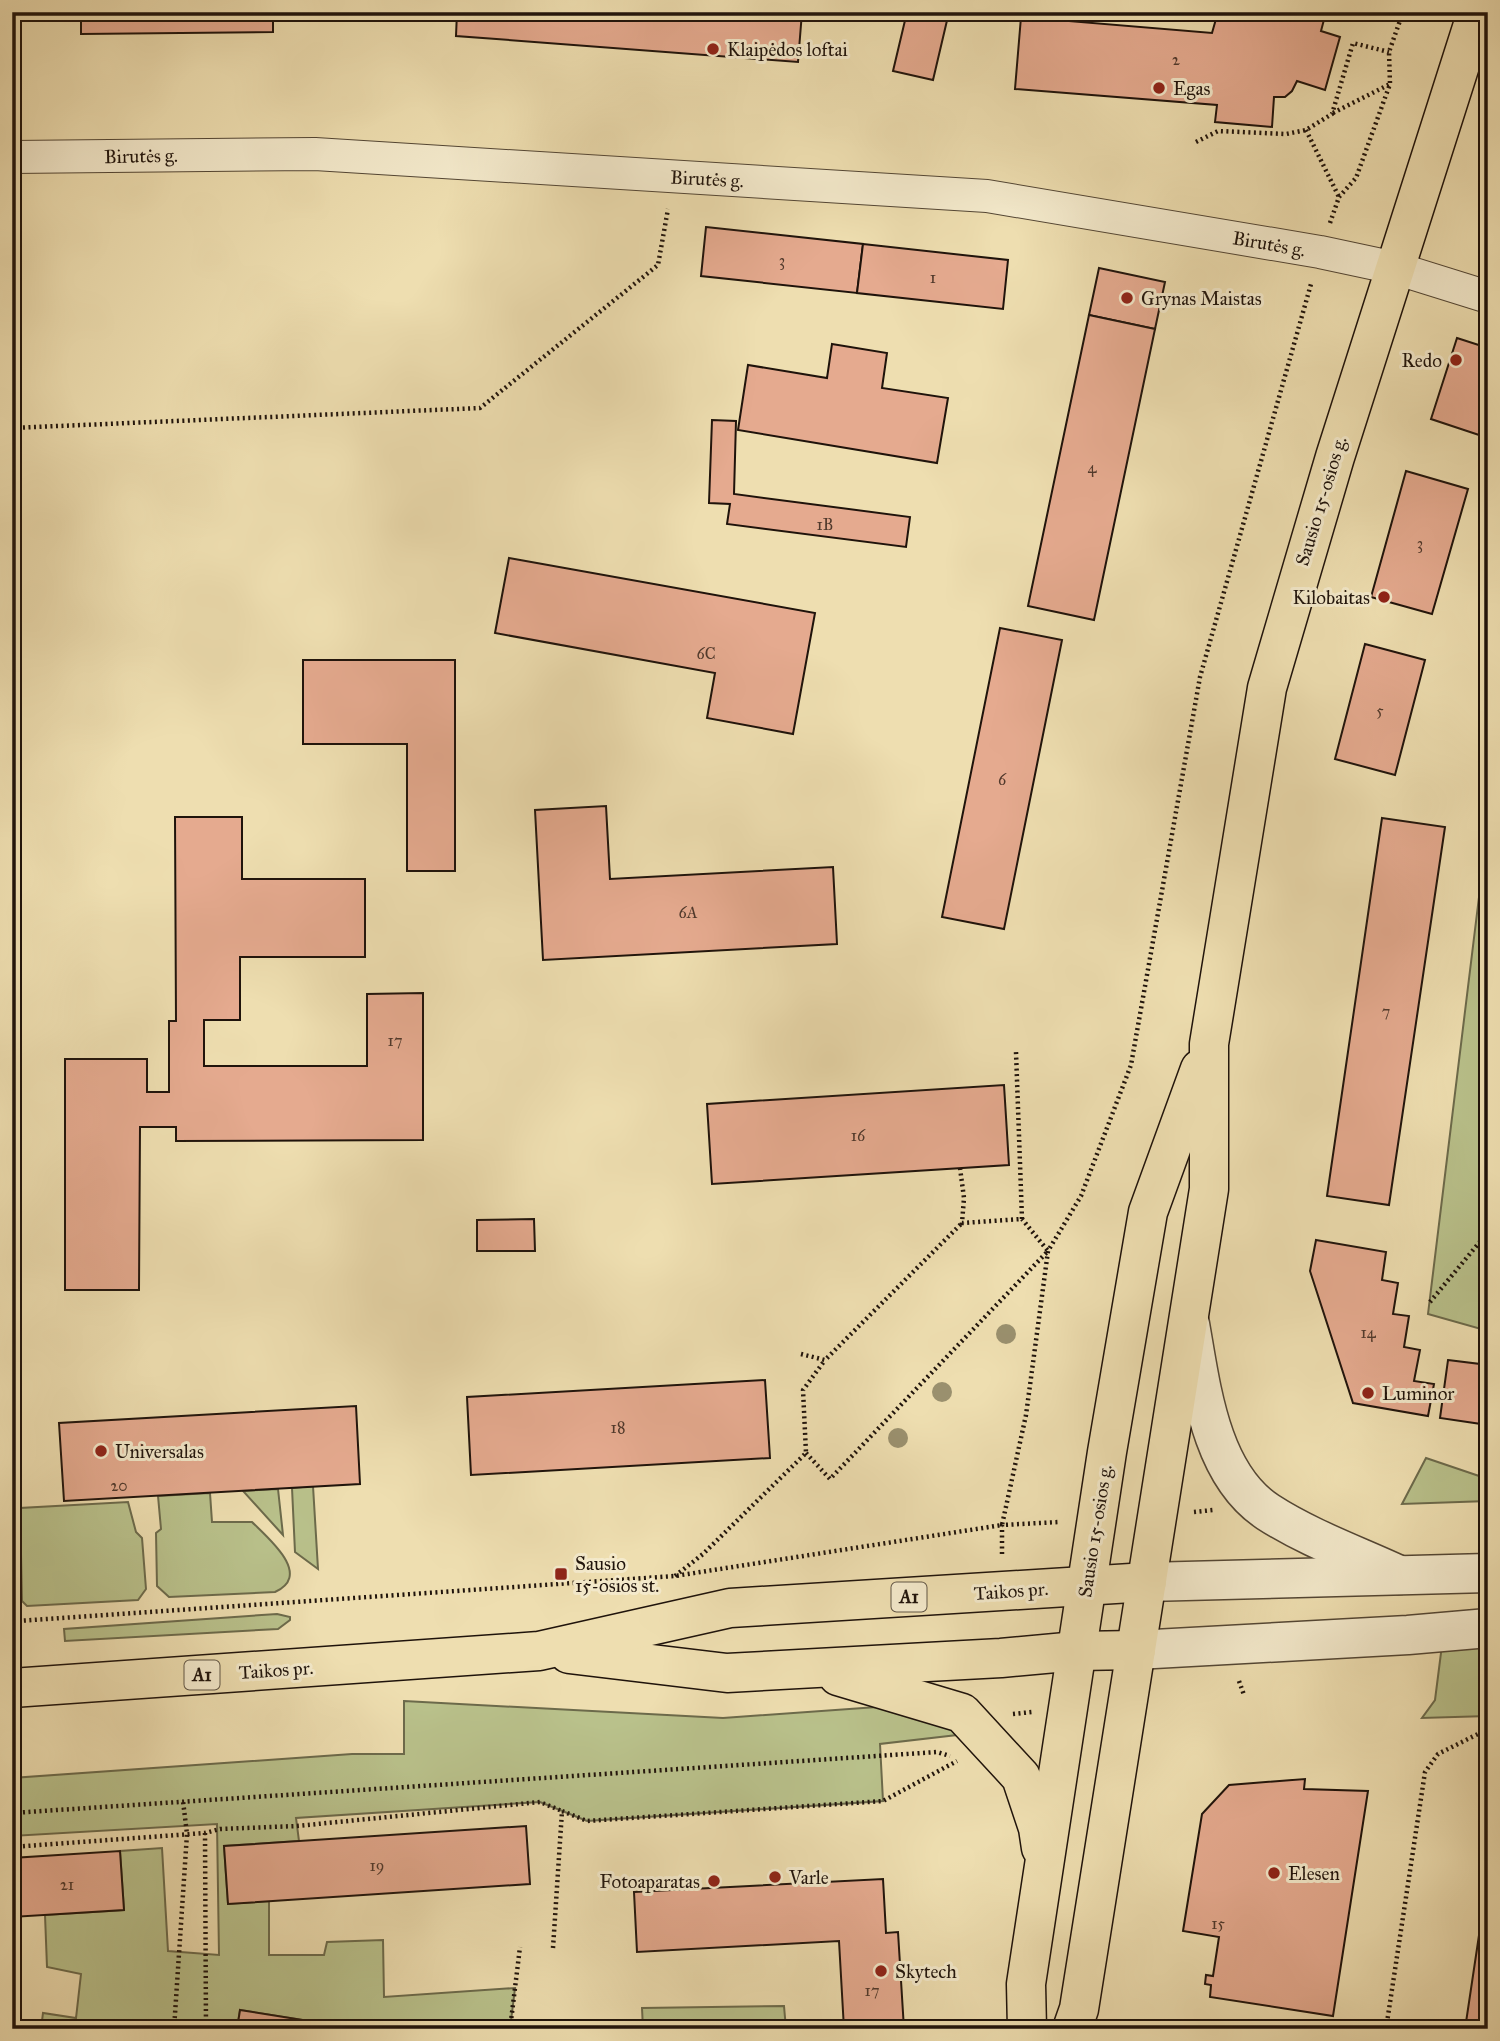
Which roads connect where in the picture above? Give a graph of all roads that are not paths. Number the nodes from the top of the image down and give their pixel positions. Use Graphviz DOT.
graph roads {
  1 [pos="1477,12"];
  2 [pos="12,157"];
  3 [pos="1395,268"];
  4 [pos="1488,298"];
  5 [pos="1209,1044"];
  6 [pos="1189,1314"];
  7 [pos="1488,1573"];
  8 [pos="1399,1575"];
  9 [pos="1147,1582"];
  10 [pos="1087,1586"];
  11 [pos="1488,1628"];
  12 [pos="1136,1650"];
  13 [pos="539,1651"];
  14 [pos="1077,1651"];
  15 [pos="813,1668"];
  16 [pos="12,1688"];
  17 [pos="1044,1865"];
  18 [pos="1027,2029"];
  19 [pos="1072,2029"];
  1 -- 3 [label="main road, Sausio 15-osios g."];
  2 -- 3 [label="street, Birutės g."];
  3 -- 4 [label="street, Birutės g."];
  3 -- 5 [label="main road, Sausio 15-osios g."];
  5 -- 6 [label="main road, Sausio 15-osios g."];
  5 -- 10 [label="main road, Sausio 15-osios g."];
  6 -- 8 [label="street"];
  6 -- 9 [label="main road, Sausio 15-osios g."];
  7 -- 8 [label="street, Taikos pr. / A1"];
  8 -- 9 [label="street, Taikos pr. / A1"];
  9 -- 10 [label="main road, Taikos pr. / A1"];
  9 -- 12 [label="main road, Sausio 15-osios g."];
  10 -- 13 [label="main road, Taikos pr. / A1"];
  10 -- 14 [label="main road, Sausio 15-osios g."];
  11 -- 12 [label="street, Taikos pr. / A1"];
  12 -- 14 [label="main road, Taikos pr. / A1"];
  12 -- 19 [label="main road, Sausio 15-osios g."];
  13 -- 15 [label="main road, Taikos pr. / A1"];
  13 -- 16 [label="main road, Taikos pr. / A1"];
  14 -- 15 [label="main road, Taikos pr. / A1"];
  14 -- 17 [label="main road, Sausio 15-osios g."];
  15 -- 17 [label="main road"];
  17 -- 18 [label="main road, Sausio 15-osios g."];
}
